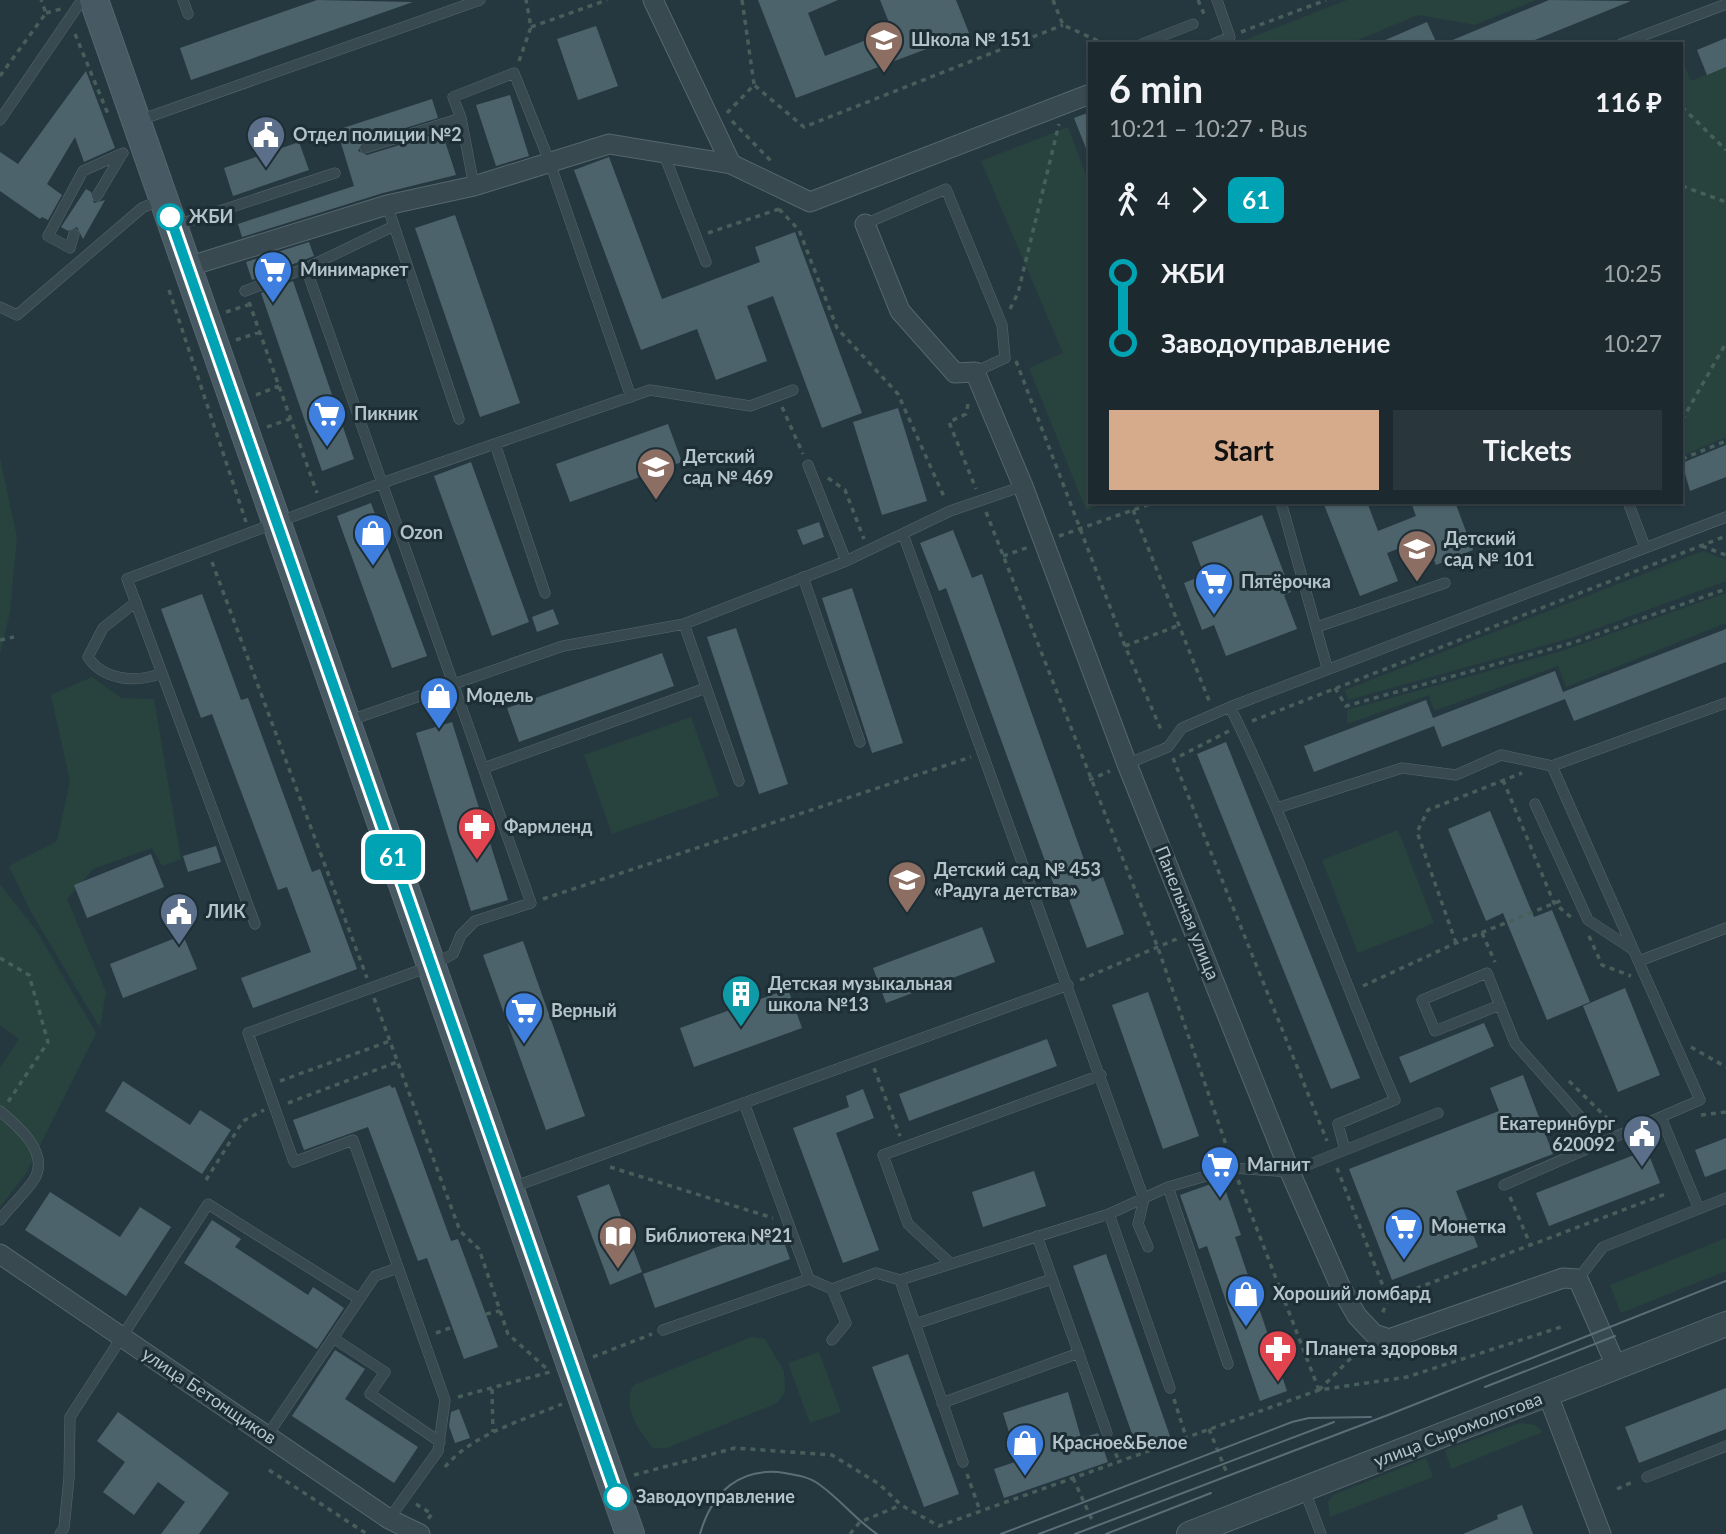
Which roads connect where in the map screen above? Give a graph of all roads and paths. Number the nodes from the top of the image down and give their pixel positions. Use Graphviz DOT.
graph roads {
  1 [pos="41,0"];
  2 [pos="62,0"];
  3 [pos="82,0"];
  4 [pos="94,0"];
  5 [pos="183,0"];
  6 [pos="480,0"];
  7 [pos="526,0"];
  8 [pos="607,0"];
  9 [pos="653,0"];
  10 [pos="742,0"];
  11 [pos="1053,0"];
  12 [pos="1217,0"];
  13 [pos="1325,0"];
  14 [pos="1726,4"];
  15 [pos="46,13"];
  16 [pos="188,14"];
  17 [pos="1193,24"];
  18 [pos="1063,25"];
  19 [pos="531,27"];
  20 [pos="74,32"];
  21 [pos="1230,37"];
  22 [pos="1101,42"];
  23 [pos="1147,42"];
  24 [pos="1218,42"];
  25 [pos="1626,42"];
  26 [pos="514,73"];
  27 [pos="0,76"];
  28 [pos="754,85"];
  29 [pos="1088,95"];
  30 [pos="1064,104"];
  31 [pos="719,106"];
  32 [pos="1683,108"];
  33 [pos="725,114"];
  34 [pos="109,116"];
  35 [pos="461,118"];
  36 [pos="0,120"];
  37 [pos="135,139"];
  38 [pos="365,148"];
  39 [pos="1726,150"];
  40 [pos="663,152"];
  41 [pos="550,163"];
  42 [pos="731,164"];
  43 [pos="335,173"];
  44 [pos="774,176"];
  45 [pos="474,186"];
  46 [pos="1683,186"];
  47 [pos="97,196"];
  48 [pos="164,198"];
  49 [pos="1726,202"];
  50 [pos="387,205"];
  51 [pos="779,209"];
  52 [pos="865,224"];
  53 [pos="173,226"];
  54 [pos="394,226"];
  55 [pos="74,234"];
  56 [pos="696,237"];
  57 [pos="706,262"];
  58 [pos="306,268"];
  59 [pos="177,276"];
  60 [pos="245,291"];
  61 [pos="250,304"];
  62 [pos="0,307"];
  63 [pos="226,312"];
  64 [pos="1002,325"];
  65 [pos="260,332"];
  66 [pos="236,340"];
  67 [pos="1726,343"];
  68 [pos="975,372"];
  69 [pos="279,386"];
  70 [pos="793,390"];
  71 [pos="256,395"];
  72 [pos="631,397"];
  73 [pos="1683,418"];
  74 [pos="290,419"];
  75 [pos="459,419"];
  76 [pos="267,427"];
  77 [pos="1726,441"];
  78 [pos="495,444"];
  79 [pos="1683,459"];
  80 [pos="808,465"];
  81 [pos="382,483"];
  82 [pos="1023,486"];
  83 [pos="981,499"];
  84 [pos="1150,504"];
  85 [pos="1282,504"];
  86 [pos="1629,504"];
  87 [pos="321,505"];
  88 [pos="1133,510"];
  89 [pos="950,511"];
  90 [pos="1726,517"];
  91 [pos="276,521"];
  92 [pos="1081,529"];
  93 [pos="249,532"];
  94 [pos="903,534"];
  95 [pos="1726,536"];
  96 [pos="1044,541"];
  97 [pos="1702,545"];
  98 [pos="1645,547"];
  99 [pos="1726,555"];
  100 [pos="1003,556"];
  101 [pos="212,561"];
  102 [pos="846,561"];
  103 [pos="803,577"];
  104 [pos="1445,583"];
  105 [pos="1726,589"];
  106 [pos="545,593"];
  107 [pos="135,602"];
  108 [pos="684,624"];
  109 [pos="1177,625"];
  110 [pos="1317,627"];
  111 [pos="14,636"];
  112 [pos="0,640"];
  113 [pos="1125,646"];
  114 [pos="1327,667"];
  115 [pos="162,673"];
  116 [pos="454,684"];
  117 [pos="706,688"];
  118 [pos="1335,688"];
  119 [pos="1726,702"];
  120 [pos="1230,707"];
  121 [pos="1215,714"];
  122 [pos="346,722"];
  123 [pos="1240,726"];
  124 [pos="860,742"];
  125 [pos="1168,747"];
  126 [pos="983,753"];
  127 [pos="1174,759"];
  128 [pos="1127,764"];
  129 [pos="1541,765"];
  130 [pos="1552,766"];
  131 [pos="484,768"];
  132 [pos="738,781"];
  133 [pos="1535,804"];
  134 [pos="1277,808"];
  135 [pos="1576,894"];
  136 [pos="531,903"];
  137 [pos="255,924"];
  138 [pos="1726,928"];
  139 [pos="1194,932"];
  140 [pos="1482,933"];
  141 [pos="1456,943"];
  142 [pos="1158,948"];
  143 [pos="1637,956"];
  144 [pos="0,958"];
  145 [pos="431,966"];
  146 [pos="1498,969"];
  147 [pos="1068,985"];
  148 [pos="370,988"];
  149 [pos="1348,993"];
  150 [pos="1500,1005"];
  151 [pos="1673,1038"];
  152 [pos="390,1041"];
  153 [pos="870,1057"];
  154 [pos="397,1062"];
  155 [pos="1726,1067"];
  156 [pos="1101,1075"];
  157 [pos="1566,1079"];
  158 [pos="267,1085"];
  159 [pos="744,1103"];
  160 [pos="275,1107"];
  161 [pos="1,1112"];
  162 [pos="1438,1113"];
  163 [pos="1661,1117"];
  164 [pos="1623,1133"];
  165 [pos="1602,1142"];
  166 [pos="904,1148"];
  167 [pos="1345,1150"];
  168 [pos="1332,1155"];
  169 [pos="588,1160"];
  170 [pos="1234,1168"];
  171 [pos="1290,1172"];
  172 [pos="206,1180"];
  173 [pos="1504,1185"];
  174 [pos="1168,1187"];
  175 [pos="509,1189"];
  176 [pos="1668,1193"];
  177 [pos="1726,1198"];
  178 [pos="1144,1199"];
  179 [pos="1699,1209"];
  180 [pos="1109,1214"];
  181 [pos="0,1220"];
  182 [pos="788,1223"];
  183 [pos="1037,1236"];
  184 [pos="1530,1244"];
  185 [pos="1148,1247"];
  186 [pos="0,1254"];
  187 [pos="951,1264"];
  188 [pos="398,1268"];
  189 [pos="809,1279"];
  190 [pos="1052,1279"];
  191 [pos="1578,1279"];
  192 [pos="900,1280"];
  193 [pos="832,1289"];
  194 [pos="359,1299"];
  195 [pos="1388,1299"];
  196 [pos="500,1311"];
  197 [pos="486,1314"];
  198 [pos="915,1324"];
  199 [pos="1726,1324"];
  200 [pos="453,1327"];
  201 [pos="1561,1327"];
  202 [pos="663,1329"];
  203 [pos="1374,1334"];
  204 [pos="123,1338"];
  205 [pos="334,1338"];
  206 [pos="424,1338"];
  207 [pos="832,1340"];
  208 [pos="1079,1353"];
  209 [pos="593,1357"];
  210 [pos="1228,1364"];
  211 [pos="1617,1368"];
  212 [pos="550,1372"];
  213 [pos="554,1382"];
  214 [pos="1170,1388"];
  215 [pos="492,1389"];
  216 [pos="1319,1390"];
  217 [pos="558,1393"];
  218 [pos="1548,1395"];
  219 [pos="445,1400"];
  220 [pos="942,1403"];
  221 [pos="1209,1429"];
  222 [pos="493,1433"];
  223 [pos="1107,1433"];
  224 [pos="267,1436"];
  225 [pos="1186,1437"];
  226 [pos="440,1442"];
  227 [pos="1726,1446"];
  228 [pos="1119,1461"];
  229 [pos="963,1462"];
  230 [pos="269,1470"];
  231 [pos="1226,1471"];
  232 [pos="439,1475"];
  233 [pos="632,1476"];
  234 [pos="1647,1477"];
  235 [pos="1073,1478"];
  236 [pos="1304,1489"];
  237 [pos="1617,1489"];
  238 [pos="424,1495"];
  239 [pos="416,1505"];
  240 [pos="901,1505"];
  241 [pos="980,1511"];
  242 [pos="389,1519"];
  243 [pos="1093,1522"];
  244 [pos="1192,1533"];
  245 [pos="60,1534"];
  246 [pos="367,1534"];
  247 [pos="420,1534"];
  248 [pos="630,1534"];
  249 [pos="850,1534"];
  250 [pos="1321,1534"];
  251 [pos="1601,1534"];
  1 -- 15 [label="path"];
  2 -- 15 [label="path"];
  3 -- 36 [label="lane"];
  4 -- 37 [label="main road"];
  5 -- 16 [label="lane"];
  6 -- 37 [label="lane"];
  7 -- 19 [label="path"];
  8 -- 19 [label="path"];
  9 -- 42 [label="street"];
  10 -- 28 [label="path"];
  11 -- 18 [label="path"];
  12 -- 21 [label="lane"];
  13 -- 21 [label="path"];
  14 -- 25 [label="lane"];
  15 -- 27 [label="path"];
  17 -- 23 [label="lane"];
  18 -- 22 [label="path"];
  18 -- 28 [label="path"];
  19 -- 26 [label="path"];
  20 -- 34 [label="path"];
  21 -- 24 [label="lane"];
  26 -- 35 [label="lane"];
  26 -- 41 [label="lane"];
  28 -- 33 [label="path"];
  29 -- 30 [label="street"];
  30 -- 44 [label="street"];
  30 -- 64 [label="path"];
  31 -- 33 [label="path"];
  32 -- 39 [label="path"];
  33 -- 44 [label="path"];
  35 -- 38 [label="lane"];
  35 -- 45 [label="lane"];
  37 -- 47 [label="lane"];
  37 -- 48 [label="main road"];
  37 -- 55 [label="lane"];
  40 -- 41 [label="street"];
  40 -- 42 [label="street"];
  40 -- 56 [label="lane"];
  41 -- 45 [label="street"];
  41 -- 72 [label="lane"];
  42 -- 44 [label="street"];
  43 -- 53 [label="lane"];
  44 -- 51 [label="path"];
  45 -- 50 [label="street"];
  46 -- 49 [label="path"];
  48 -- 53 [label="main road"];
  48 -- 62 [label="lane"];
  50 -- 54 [label="lane"];
  50 -- 59 [label="street"];
  51 -- 56 [label="path"];
  51 -- 89 [label="path"];
  52 -- 64 [label="lane"];
  52 -- 68 [label="street"];
  53 -- 59 [label="main road"];
  54 -- 58 [label="lane"];
  54 -- 75 [label="lane"];
  56 -- 57 [label="lane"];
  58 -- 60 [label="lane"];
  58 -- 81 [label="lane"];
  59 -- 91 [label="main road"];
  59 -- 93 [label="path"];
  60 -- 61 [label="path"];
  61 -- 63 [label="path"];
  61 -- 65 [label="path"];
  64 -- 68 [label="lane"];
  64 -- 92 [label="path"];
  65 -- 66 [label="path"];
  65 -- 69 [label="path"];
  67 -- 73 [label="path"];
  68 -- 82 [label="street, Панельная улица"];
  68 -- 83 [label="path"];
  69 -- 71 [label="path"];
  69 -- 74 [label="path"];
  70 -- 72 [label="lane"];
  72 -- 78 [label="lane"];
  74 -- 76 [label="path"];
  74 -- 87 [label="path"];
  77 -- 79 [label="path"];
  78 -- 81 [label="lane"];
  78 -- 106 [label="lane"];
  80 -- 102 [label="lane"];
  81 -- 87 [label="lane"];
  81 -- 116 [label="lane"];
  82 -- 83 [label="lane"];
  82 -- 96 [label="street, Панельная улица"];
  83 -- 89 [label="lane"];
  83 -- 100 [label="path"];
  84 -- 88 [label="path"];
  85 -- 110 [label="lane"];
  86 -- 98 [label="lane"];
  87 -- 91 [label="lane"];
  88 -- 92 [label="path"];
  88 -- 109 [label="path"];
  89 -- 94 [label="lane"];
  90 -- 98 [label="lane"];
  91 -- 93 [label="lane"];
  91 -- 122 [label="main road"];
  92 -- 96 [label="path"];
  92 -- 113 [label="path"];
  93 -- 107 [label="lane"];
  94 -- 102 [label="lane"];
  94 -- 126 [label="lane"];
  95 -- 97 [label="path"];
  96 -- 100 [label="path"];
  96 -- 128 [label="street, Панельная улица"];
  97 -- 99 [label="path"];
  97 -- 118 [label="path"];
  98 -- 114 [label="lane"];
  100 -- 142 [label="path"];
  101 -- 148 [label="path"];
  102 -- 103 [label="lane"];
  103 -- 108 [label="lane"];
  103 -- 124 [label="lane"];
  104 -- 110 [label="lane"];
  105 -- 118 [label="path"];
  107 -- 115 [label="lane"];
  107 -- 115 [label="lane"];
  108 -- 116 [label="lane"];
  108 -- 117 [label="lane"];
  109 -- 113 [label="path"];
  109 -- 121 [label="path"];
  110 -- 114 [label="lane"];
  111 -- 112 [label="path"];
  113 -- 125 [label="path"];
  114 -- 120 [label="lane"];
  115 -- 137 [label="lane"];
  116 -- 122 [label="lane"];
  116 -- 131 [label="lane"];
  117 -- 131 [label="lane"];
  117 -- 132 [label="lane"];
  118 -- 123 [label="path"];
  119 -- 130 [label="lane"];
  120 -- 121 [label="lane"];
  120 -- 123 [label="lane"];
  121 -- 125 [label="lane"];
  122 -- 145 [label="main road"];
  123 -- 127 [label="path"];
  123 -- 134 [label="lane"];
  125 -- 127 [label="path"];
  125 -- 128 [label="lane"];
  126 -- 136 [label="path"];
  126 -- 147 [label="lane"];
  127 -- 168 [label="path"];
  128 -- 139 [label="street, Панельная улица"];
  129 -- 130 [label="lane"];
  129 -- 134 [label="lane"];
  129 -- 141 [label="path"];
  130 -- 143 [label="lane"];
  131 -- 136 [label="lane"];
  133 -- 135 [label="lane"];
  134 -- 149 [label="lane"];
  135 -- 140 [label="path"];
  135 -- 143 [label="lane"];
  136 -- 145 [label="lane"];
  138 -- 143 [label="lane"];
  139 -- 142 [label="path"];
  139 -- 171 [label="street, Панельная улица"];
  140 -- 141 [label="path"];
  140 -- 146 [label="path"];
  141 -- 149 [label="path"];
  142 -- 147 [label="path"];
  142 -- 170 [label="path"];
  143 -- 151 [label="lane"];
  144 -- 161 [label="path"];
  145 -- 148 [label="lane"];
  145 -- 175 [label="main road"];
  147 -- 153 [label="lane"];
  147 -- 156 [label="lane"];
  148 -- 152 [label="path"];
  148 -- 158 [label="lane"];
  149 -- 167 [label="lane"];
  150 -- 150 [label="lane"];
  150 -- 165 [label="lane"];
  151 -- 155 [label="path"];
  151 -- 163 [label="lane"];
  152 -- 154 [label="path"];
  152 -- 158 [label="path"];
  153 -- 159 [label="lane"];
  153 -- 166 [label="path"];
  154 -- 160 [label="path"];
  154 -- 196 [label="path"];
  156 -- 166 [label="lane"];
  156 -- 178 [label="lane"];
  157 -- 164 [label="path"];
  158 -- 160 [label="lane"];
  159 -- 169 [label="lane"];
  159 -- 182 [label="lane"];
  160 -- 172 [label="path"];
  160 -- 188 [label="lane"];
  161 -- 181 [label="lane"];
  162 -- 167 [label="lane"];
  163 -- 164 [label="lane"];
  163 -- 179 [label="lane"];
  164 -- 165 [label="lane"];
  165 -- 173 [label="lane"];
  166 -- 187 [label="lane"];
  167 -- 168 [label="lane"];
  168 -- 171 [label="lane"];
  168 -- 195 [label="path"];
  169 -- 175 [label="lane"];
  169 -- 182 [label="path"];
  170 -- 171 [label="lane"];
  170 -- 174 [label="lane"];
  170 -- 216 [label="path"];
  171 -- 203 [label="street, Панельная улица"];
  173 -- 184 [label="path"];
  174 -- 178 [label="lane"];
  174 -- 210 [label="lane"];
  175 -- 248 [label="main road"];
  176 -- 184 [label="path"];
  177 -- 179 [label="lane"];
  178 -- 180 [label="lane"];
  178 -- 185 [label="lane"];
  179 -- 191 [label="lane"];
  180 -- 183 [label="lane"];
  180 -- 214 [label="lane"];
  182 -- 189 [label="lane"];
  183 -- 187 [label="lane"];
  183 -- 190 [label="lane"];
  184 -- 195 [label="path"];
  186 -- 204 [label="street, улица Бетонщиков"];
  187 -- 192 [label="lane"];
  188 -- 194 [label="lane"];
  188 -- 206 [label="lane"];
  189 -- 193 [label="lane"];
  189 -- 202 [label="lane"];
  190 -- 198 [label="lane"];
  190 -- 208 [label="lane"];
  191 -- 203 [label="street"];
  191 -- 211 [label="street"];
  192 -- 193 [label="lane"];
  192 -- 198 [label="lane"];
  193 -- 207 [label="lane"];
  194 -- 204 [label="lane"];
  194 -- 205 [label="lane"];
  195 -- 203 [label="path"];
  196 -- 197 [label="path"];
  196 -- 212 [label="path"];
  198 -- 220 [label="lane"];
  199 -- 211 [label="street, улица Сыромолотова"];
  200 -- 206 [label="path"];
  201 -- 216 [label="path"];
  202 -- 209 [label="path"];
  203 -- 216 [label="path"];
  204 -- 224 [label="street, улица Бетонщиков"];
  204 -- 245 [label="lane"];
  205 -- 224 [label="lane"];
  205 -- 226 [label="lane"];
  206 -- 219 [label="lane"];
  208 -- 220 [label="lane"];
  208 -- 223 [label="lane"];
  211 -- 218 [label="street, улица Сыромолотова"];
  212 -- 213 [label="path"];
  212 -- 215 [label="path"];
  214 -- 225 [label="path"];
  215 -- 219 [label="path"];
  215 -- 222 [label="path"];
  216 -- 221 [label="path"];
  217 -- 222 [label="path"];
  218 -- 236 [label="street, улица Сыромолотова"];
  218 -- 251 [label="street"];
  219 -- 226 [label="lane"];
  220 -- 229 [label="lane"];
  221 -- 225 [label="path"];
  221 -- 231 [label="path"];
  222 -- 232 [label="path"];
  223 -- 228 [label="path"];
  224 -- 242 [label="street, улица Бетонщиков"];
  225 -- 228 [label="path"];
  226 -- 242 [label="lane"];
  227 -- 234 [label="lane"];
  228 -- 235 [label="path"];
  229 -- 241 [label="path"];
  230 -- 246 [label="path"];
  233 -- 240 [label="path"];
  234 -- 237 [label="path"];
  235 -- 241 [label="path"];
  235 -- 243 [label="path"];
  236 -- 244 [label="street, улица Сыромолотова"];
  236 -- 250 [label="lane"];
  238 -- 239 [label="path"];
  240 -- 241 [label="path"];
  240 -- 249 [label="path"];
  242 -- 247 [label="street, улица Бетонщиков"];
}
